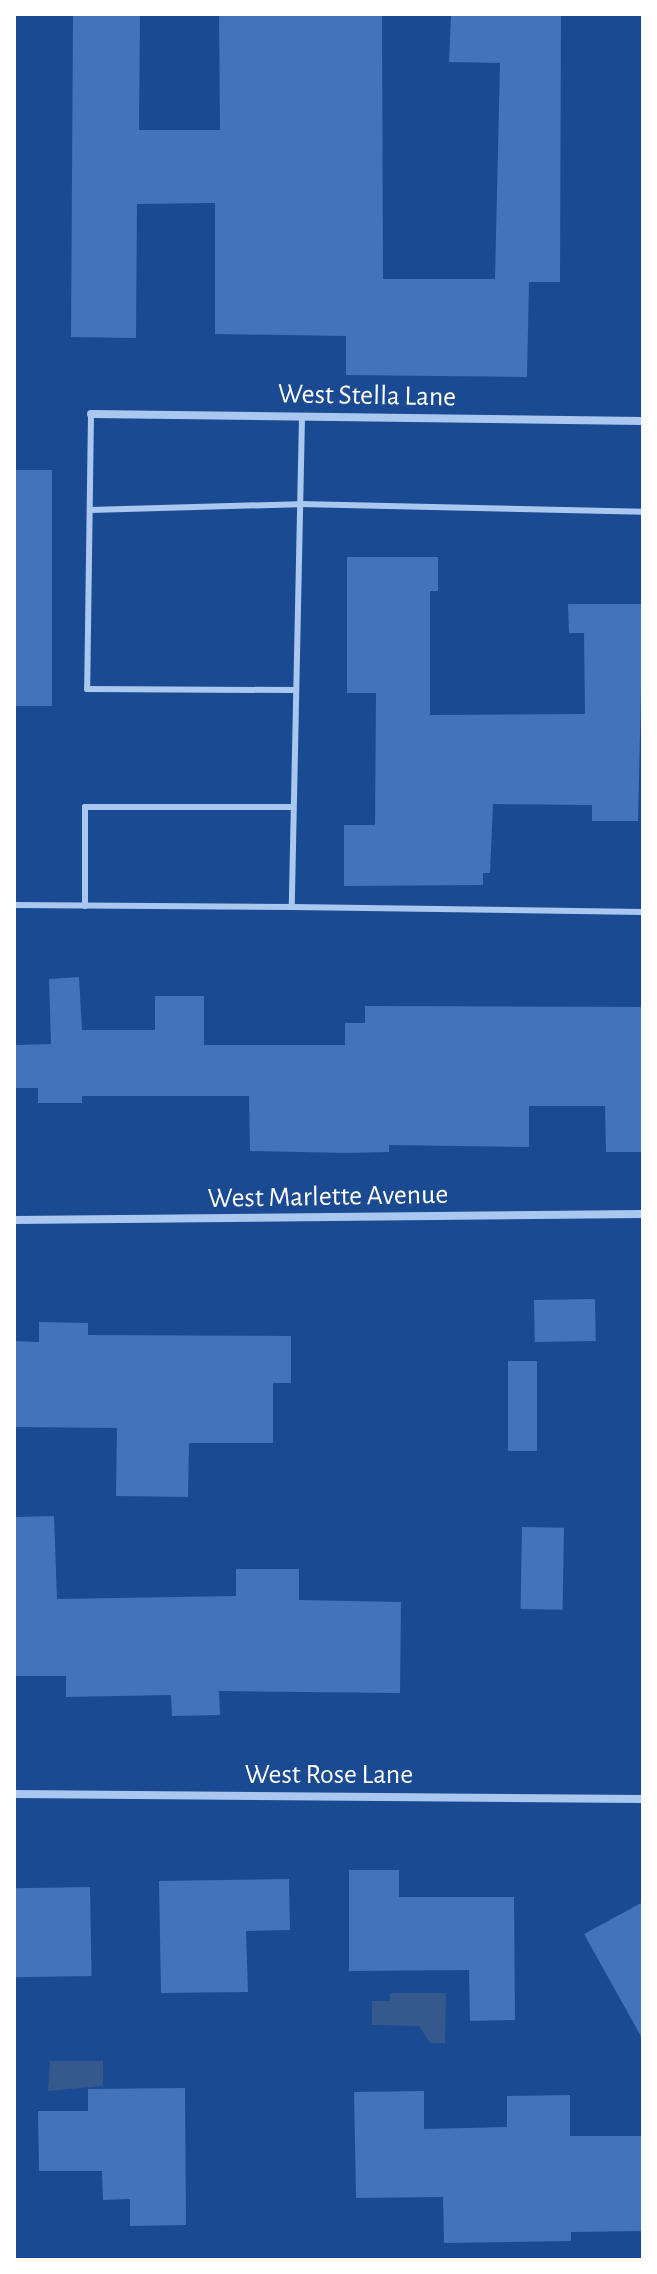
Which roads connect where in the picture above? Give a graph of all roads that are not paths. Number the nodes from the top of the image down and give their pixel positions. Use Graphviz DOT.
graph roads {
  1 [pos="91,414"];
  2 [pos="302,417"];
  3 [pos="643,421"];
  4 [pos="299,504"];
  5 [pos="90,510"];
  6 [pos="643,512"];
  7 [pos="293,690"];
  8 [pos="290,807"];
  9 [pos="14,905"];
  10 [pos="85,906"];
  11 [pos="292,907"];
  12 [pos="643,912"];
  13 [pos="643,1214"];
  14 [pos="14,1220"];
  15 [pos="14,1794"];
  16 [pos="643,1799"];
  1 -- 2 [label="street, West Stella Lane"];
  1 -- 5 [label="lane"];
  2 -- 3 [label="street, West Stella Lane"];
  2 -- 4 [label="lane"];
  4 -- 5 [label="lane"];
  4 -- 6 [label="lane"];
  4 -- 7 [label="lane"];
  5 -- 7 [label="lane"];
  7 -- 8 [label="lane"];
  8 -- 10 [label="lane"];
  8 -- 11 [label="lane"];
  9 -- 10 [label="lane"];
  10 -- 11 [label="lane"];
  11 -- 12 [label="lane"];
  13 -- 14 [label="street, West Marlette Avenue"];
  15 -- 16 [label="street, West Rose Lane"];
}
